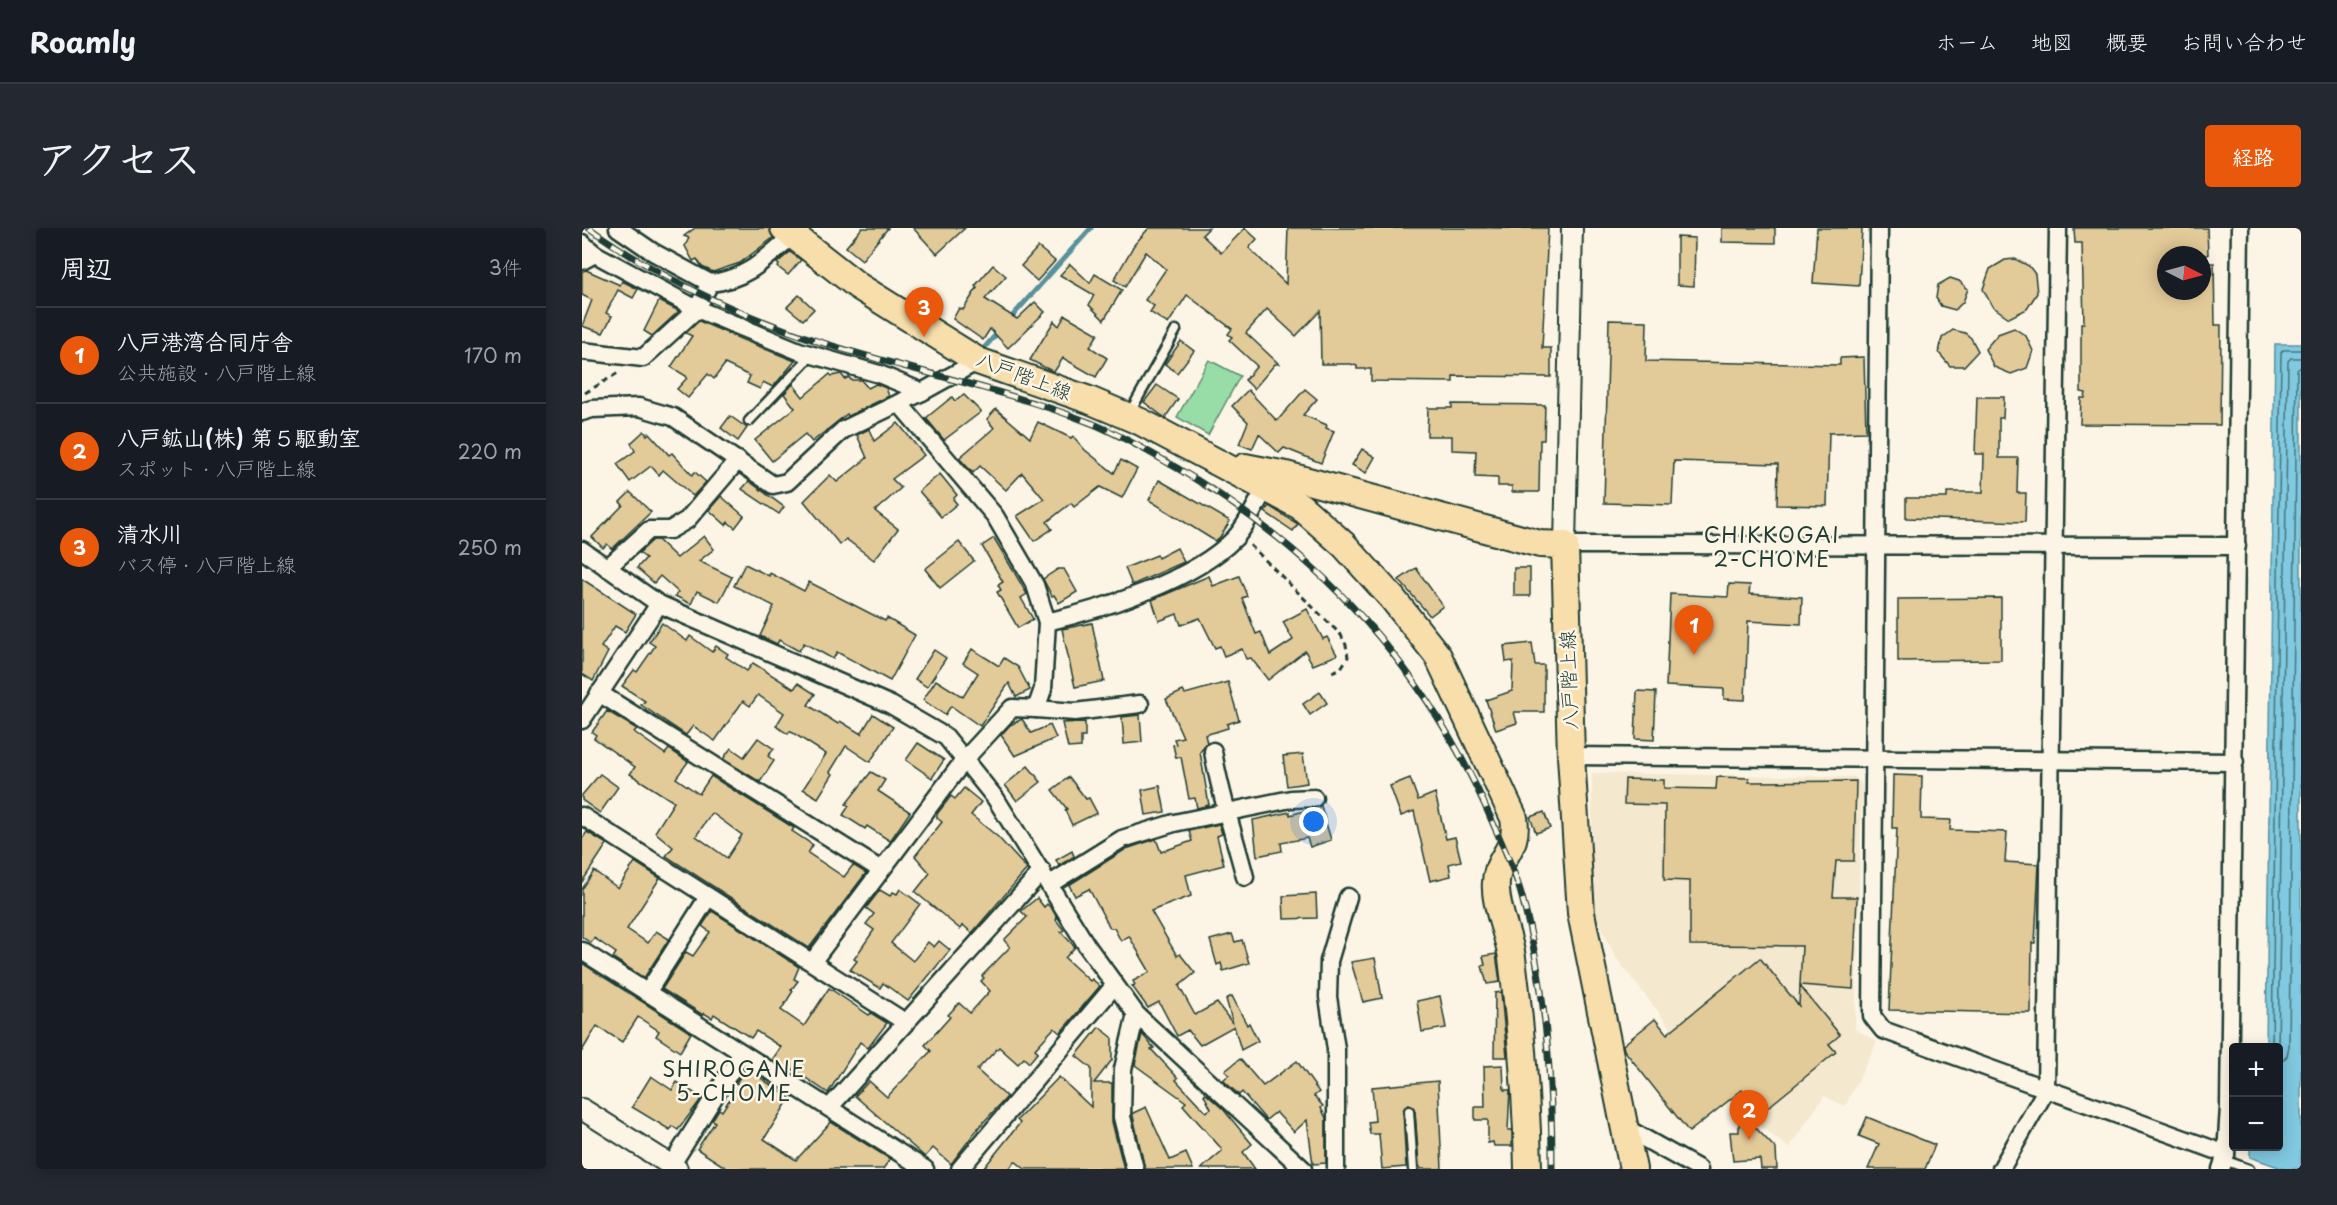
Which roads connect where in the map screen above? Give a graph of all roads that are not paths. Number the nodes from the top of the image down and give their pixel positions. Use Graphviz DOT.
graph roads {
  1 [pos="618,228"];
  2 [pos="1572,228"];
  3 [pos="1879,228"];
  4 [pos="2058,228"];
  5 [pos="2240,228"];
  6 [pos="789,231"];
  7 [pos="582,243"];
  8 [pos="589,257"];
  9 [pos="710,283"];
  10 [pos="697,309"];
  11 [pos="1176,330"];
  12 [pos="582,351"];
  13 [pos="813,355"];
  14 [pos="978,361"];
  15 [pos="928,389"];
  16 [pos="899,403"];
  17 [pos="582,412"];
  18 [pos="1127,417"];
  19 [pos="749,421"];
  20 [pos="738,460"];
  21 [pos="1217,462"];
  22 [pos="1266,487"];
  23 [pos="1565,545"];
  24 [pos="1877,545"];
  25 [pos="2055,546"];
  26 [pos="2236,546"];
  27 [pos="582,550"];
  28 [pos="607,568"];
  29 [pos="659,604"];
  30 [pos="1047,622"];
  31 [pos="600,693"];
  32 [pos="1140,704"];
  33 [pos="1036,709"];
  34 [pos="582,720"];
  35 [pos="1213,751"];
  36 [pos="1571,756"];
  37 [pos="965,759"];
  38 [pos="1876,761"];
  39 [pos="2235,762"];
  40 [pos="2053,763"];
  41 [pos="1314,798"];
  42 [pos="1226,812"];
  43 [pos="582,816"];
  44 [pos="881,870"];
  45 [pos="1245,876"];
  46 [pos="1046,878"];
  47 [pos="708,897"];
  48 [pos="1348,897"];
  49 [pos="582,951"];
  50 [pos="813,961"];
  51 [pos="1114,986"];
  52 [pos="647,993"];
  53 [pos="1136,1014"];
  54 [pos="905,1022"];
  55 [pos="742,1053"];
  56 [pos="2046,1090"];
  57 [pos="830,1108"];
  58 [pos="582,1109"];
  59 [pos="1409,1111"];
  60 [pos="1624,1127"];
  61 [pos="2224,1161"];
  62 [pos="673,1168"];
  63 [pos="925,1169"];
  64 [pos="960,1169"];
  65 [pos="1135,1169"];
  66 [pos="1303,1169"];
  67 [pos="1336,1169"];
  68 [pos="1413,1169"];
  69 [pos="1528,1169"];
  70 [pos="1633,1169"];
  71 [pos="1699,1169"];
  72 [pos="2001,1169"];
  73 [pos="2249,1169"];
  1 -- 9 [label="street"];
  2 -- 23 [label="street"];
  3 -- 24 [label="street"];
  4 -- 25 [label="street"];
  5 -- 26 [label="street"];
  6 -- 9 [label="street"];
  6 -- 14 [label="main road, 八戸階上線"];
  7 -- 8 [label="street"];
  8 -- 10 [label="street"];
  9 -- 10 [label="street"];
  10 -- 12 [label="street"];
  10 -- 13 [label="street"];
  11 -- 18 [label="lane"];
  13 -- 15 [label="street"];
  13 -- 19 [label="lane"];
  14 -- 15 [label="street"];
  14 -- 18 [label="main road, 八戸階上線"];
  15 -- 16 [label="street"];
  16 -- 20 [label="street"];
  16 -- 30 [label="street"];
  17 -- 20 [label="street"];
  18 -- 21 [label="main road, 八戸階上線"];
  20 -- 28 [label="street"];
  21 -- 22 [label="main road, 八戸階上線"];
  21 -- 23 [label="main road, 八戸階上線"];
  22 -- 30 [label="street"];
  22 -- 69 [label="main road, 八戸階上線"];
  23 -- 24 [label="street"];
  23 -- 36 [label="main road, 八戸階上線"];
  24 -- 25 [label="street"];
  24 -- 38 [label="street"];
  25 -- 26 [label="street"];
  25 -- 40 [label="street"];
  26 -- 39 [label="street"];
  27 -- 28 [label="street"];
  28 -- 29 [label="street"];
  29 -- 31 [label="street"];
  29 -- 37 [label="street"];
  30 -- 33 [label="street"];
  31 -- 34 [label="street"];
  31 -- 44 [label="street"];
  32 -- 33 [label="street"];
  33 -- 37 [label="street"];
  35 -- 42 [label="street"];
  36 -- 38 [label="street"];
  36 -- 60 [label="main road, 八戸階上線"];
  37 -- 44 [label="street"];
  37 -- 46 [label="street"];
  38 -- 40 [label="street"];
  38 -- 56 [label="street"];
  39 -- 40 [label="street"];
  39 -- 61 [label="street"];
  40 -- 56 [label="street"];
  41 -- 42 [label="street"];
  42 -- 45 [label="street"];
  42 -- 46 [label="street"];
  43 -- 47 [label="street"];
  44 -- 50 [label="street"];
  46 -- 51 [label="street"];
  46 -- 54 [label="street"];
  47 -- 50 [label="street"];
  47 -- 52 [label="street"];
  48 -- 67 [label="street"];
  49 -- 52 [label="street"];
  50 -- 54 [label="street"];
  51 -- 53 [label="street"];
  51 -- 64 [label="street"];
  52 -- 55 [label="street"];
  53 -- 65 [label="street"];
  53 -- 66 [label="street"];
  54 -- 57 [label="street"];
  55 -- 57 [label="street"];
  55 -- 62 [label="street"];
  56 -- 61 [label="street"];
  56 -- 72 [label="street"];
  57 -- 63 [label="street"];
  58 -- 62 [label="street"];
  59 -- 68 [label="lane"];
  60 -- 70 [label="main road, 八戸階上線"];
  60 -- 71 [label="street"];
  61 -- 73 [label="lane"];
}
